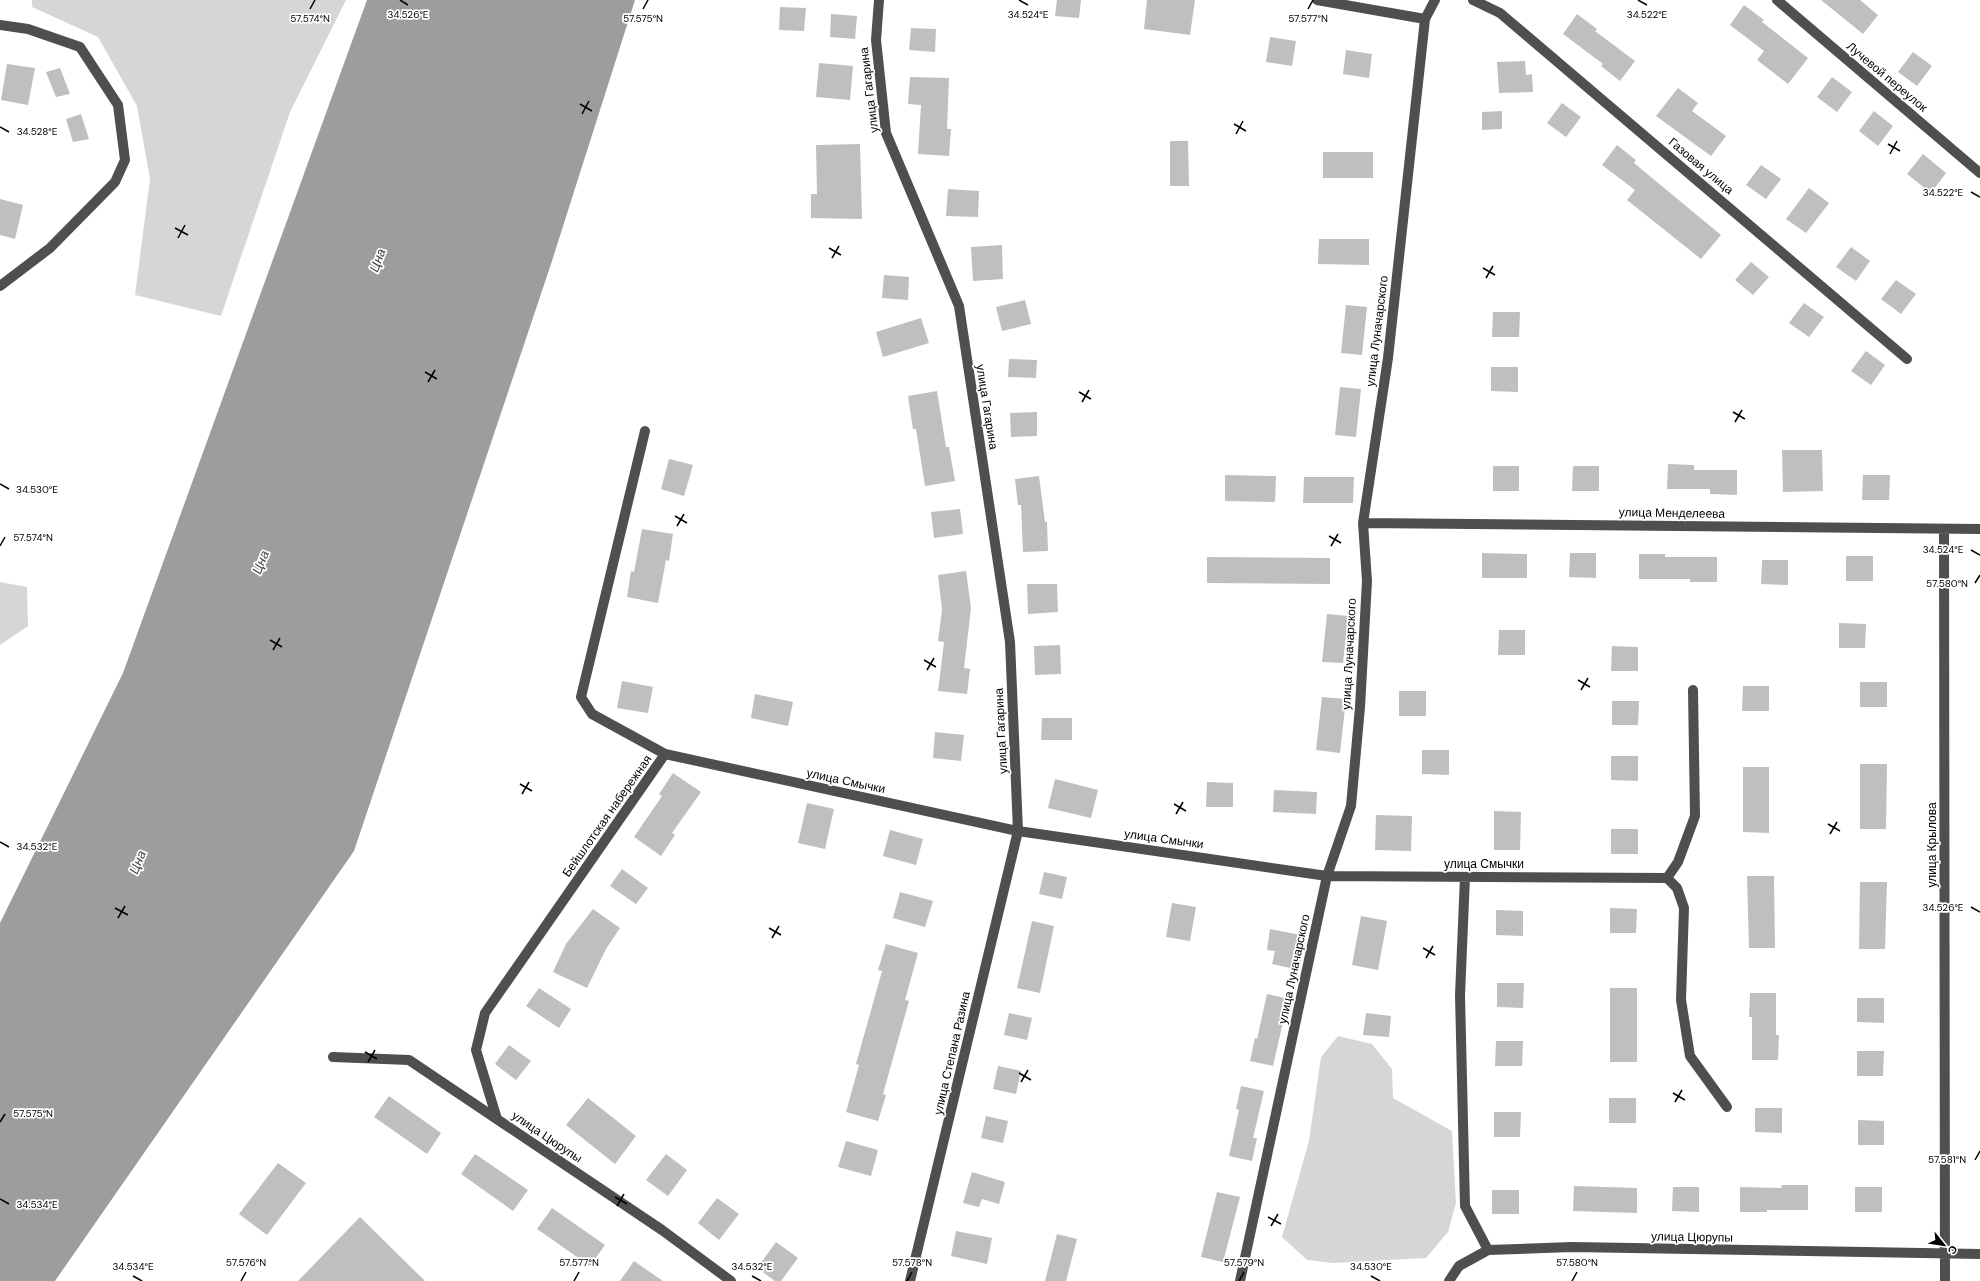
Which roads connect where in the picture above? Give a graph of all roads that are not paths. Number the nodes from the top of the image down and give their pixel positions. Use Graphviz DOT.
graph roads {
  1 [pos="879,0"];
  2 [pos="1317,0"];
  3 [pos="1435,0"];
  4 [pos="1473,0"];
  5 [pos="1777,0"];
  6 [pos="1426,19"];
  7 [pos="0,25"];
  8 [pos="1980,173"];
  9 [pos="0,286"];
  10 [pos="1907,359"];
  11 [pos="645,431"];
  12 [pos="1363,523"];
  13 [pos="1944,530"];
  14 [pos="1980,530"];
  15 [pos="1693,690"];
  16 [pos="665,754"];
  17 [pos="1018,831"];
  18 [pos="1327,876"];
  19 [pos="1465,876"];
  20 [pos="1667,878"];
  21 [pos="334,1057"];
  22 [pos="1727,1107"];
  23 [pos="497,1119"];
  24 [pos="1488,1250"];
  25 [pos="1980,1254"];
  26 [pos="1946,1255"];
  27 [pos="730,1281"];
  28 [pos="910,1281"];
  29 [pos="1240,1281"];
  30 [pos="1449,1281"];
  31 [pos="1945,1281"];
  1 -- 17 [label="street, улица Гагарина"];
  2 -- 6 [label="street"];
  3 -- 6 [label="street"];
  4 -- 10 [label="street, Газовая улица"];
  5 -- 8 [label="street, Лучевой переулок"];
  6 -- 12 [label="street, улица Луначарского"];
  7 -- 9 [label="street"];
  11 -- 16 [label="street, Бейшлотская набережная"];
  12 -- 13 [label="street, улица Менделеева"];
  12 -- 18 [label="street, улица Луначарского"];
  13 -- 14 [label="street, улица Менделеева"];
  13 -- 26 [label="street, улица Крылова"];
  15 -- 20 [label="street"];
  16 -- 17 [label="street, улица Смычки"];
  16 -- 23 [label="street, Бейшлотская набережная"];
  17 -- 18 [label="street, улица Смычки"];
  17 -- 28 [label="street, улица Степана Разина"];
  18 -- 19 [label="street, улица Смычки"];
  18 -- 29 [label="street, улица Луначарского"];
  19 -- 20 [label="street, улица Смычки"];
  19 -- 24 [label="street"];
  20 -- 22 [label="street"];
  21 -- 23 [label="street, улица Цюрупы"];
  23 -- 27 [label="street, улица Цюрупы"];
  24 -- 26 [label="street, улица Цюрупы"];
  24 -- 30 [label="street, улица Цюрупы"];
  25 -- 26 [label="street, улица Цюрупы"];
  26 -- 31 [label="street, улица Крылова"];
}
